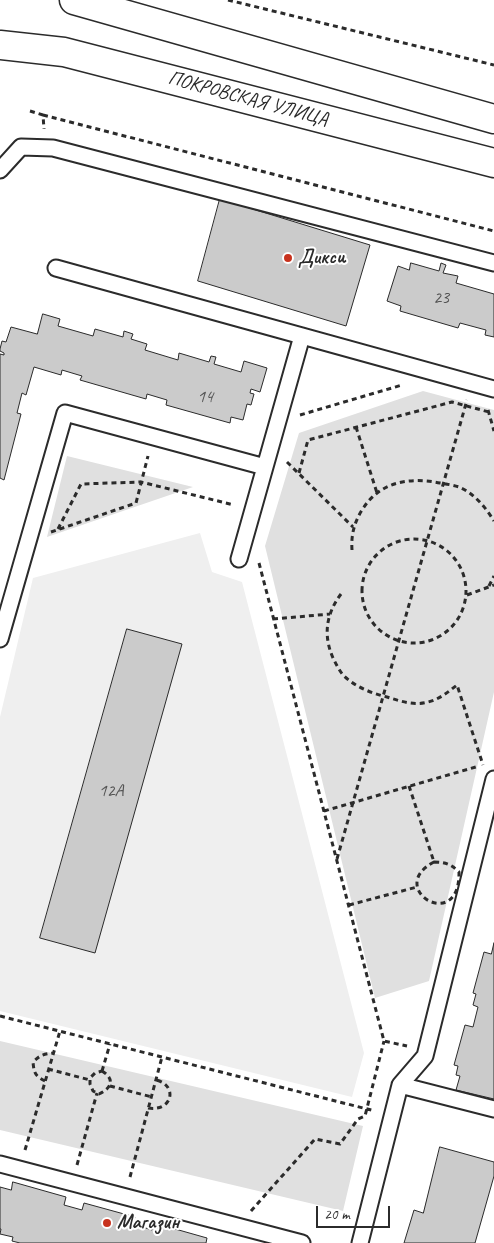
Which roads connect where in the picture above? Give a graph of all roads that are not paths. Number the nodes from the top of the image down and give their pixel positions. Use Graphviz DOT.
graph roads {
  1 [pos="74,0"];
  2 [pos="0,45"];
  3 [pos="494,119"];
  4 [pos="494,163"];
  5 [pos="0,170"];
  6 [pos="494,263"];
  7 [pos="56,268"];
  8 [pos="302,336"];
  9 [pos="494,389"];
  10 [pos="265,467"];
  11 [pos="239,559"];
  12 [pos="0,639"];
  13 [pos="492,785"];
  14 [pos="400,1085"];
  15 [pos="494,1109"];
  16 [pos="0,1164"];
  17 [pos="302,1243"];
  18 [pos="360,1243"];
  1 -- 3 [label="main road"];
  2 -- 4 [label="main road, ПОКРОВСКАЯ УЛИЦА"];
  5 -- 6 [label="lane"];
  7 -- 8 [label="lane"];
  8 -- 9 [label="lane"];
  8 -- 10 [label="lane"];
  10 -- 11 [label="lane"];
  10 -- 12 [label="lane"];
  13 -- 14 [label="lane"];
  14 -- 15 [label="lane"];
  14 -- 18 [label="lane"];
  16 -- 17 [label="lane"];
}
